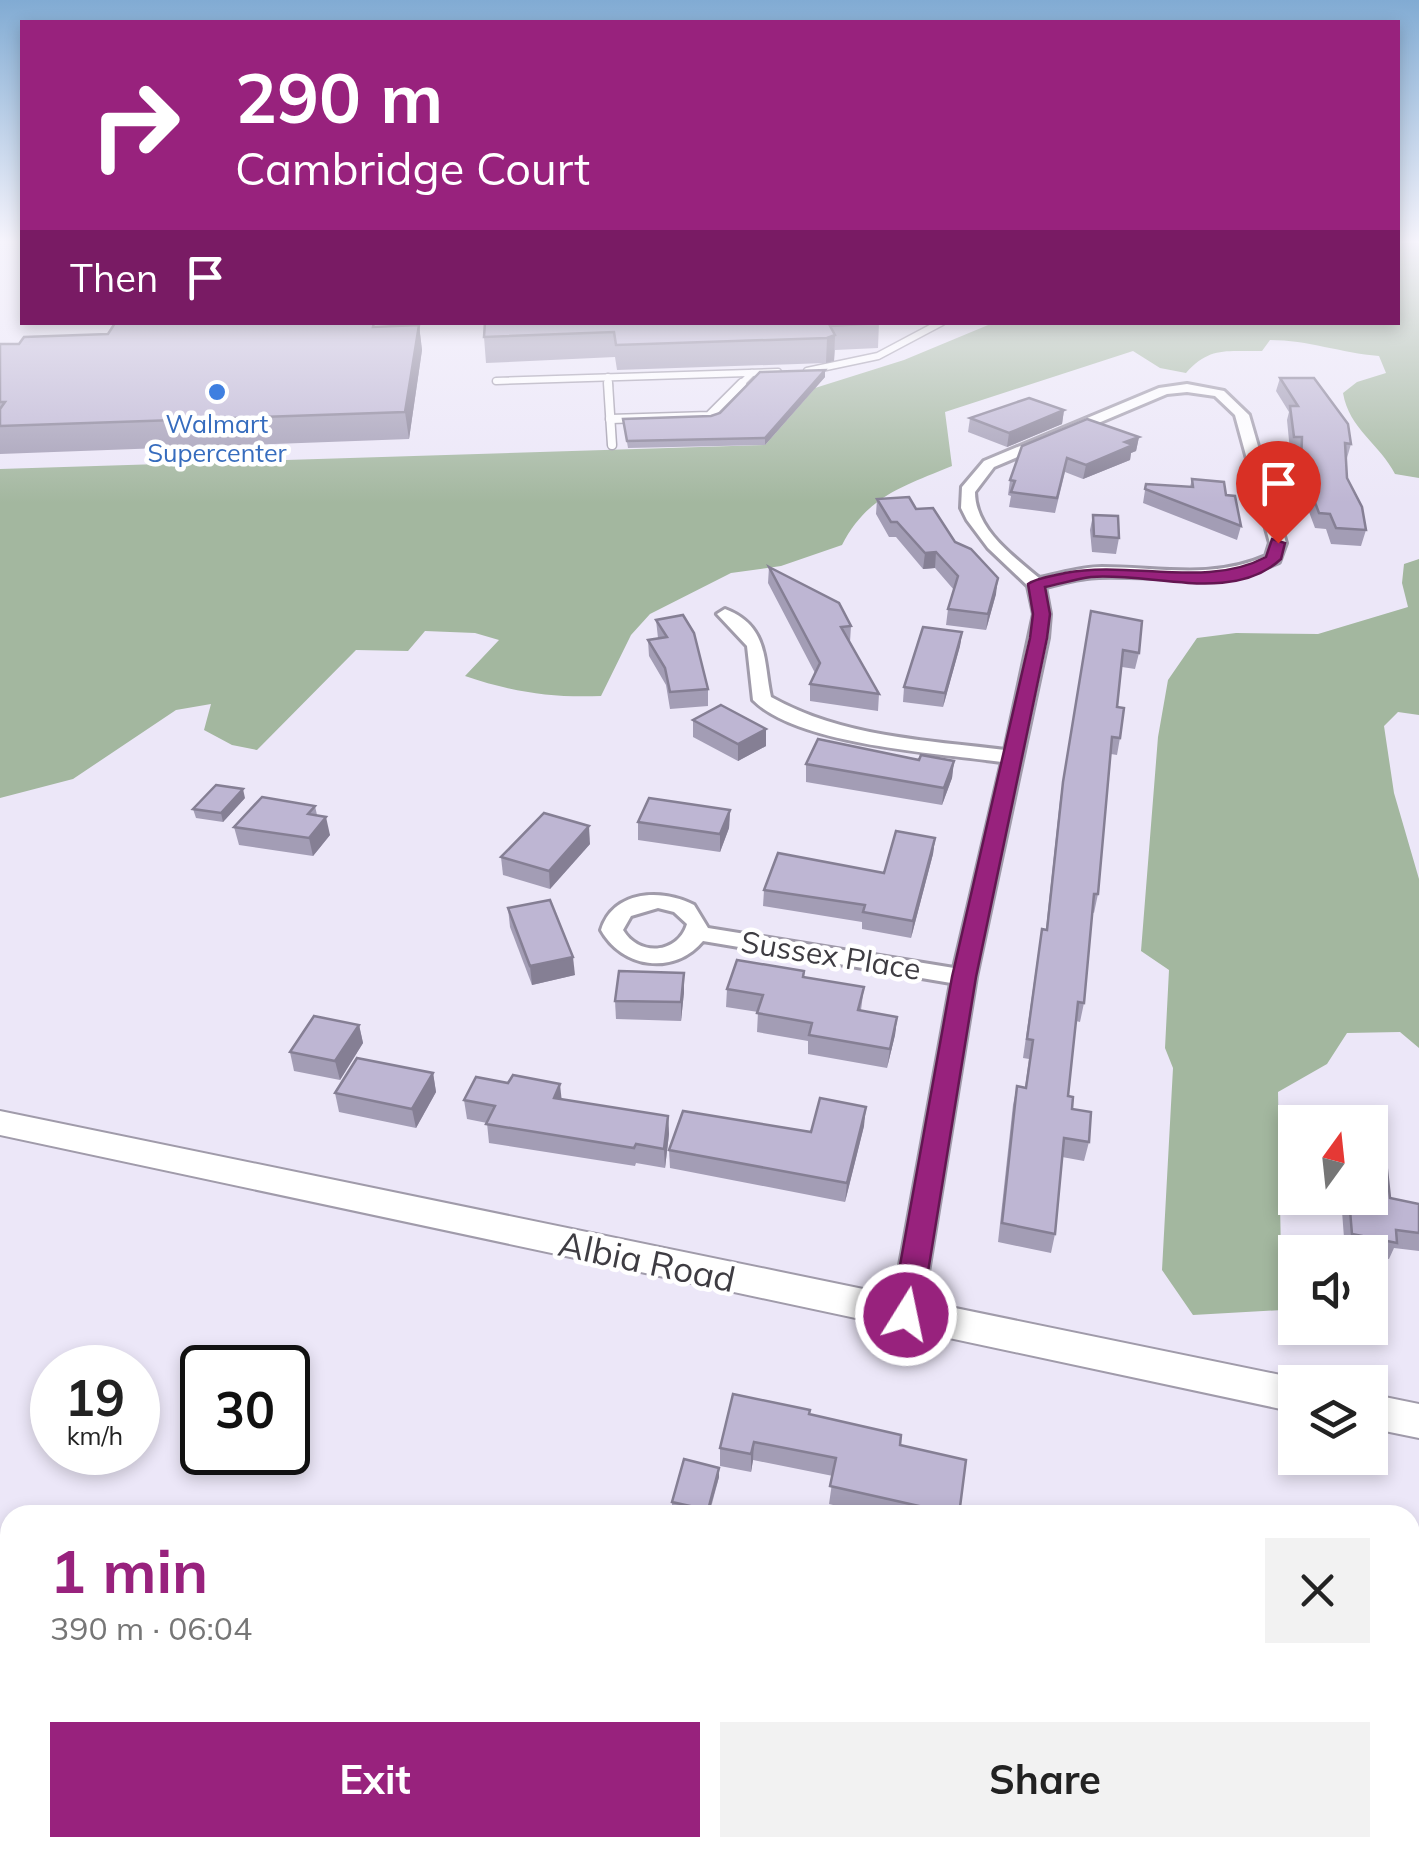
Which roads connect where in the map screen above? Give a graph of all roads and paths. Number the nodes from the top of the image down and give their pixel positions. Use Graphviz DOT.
graph roads {
  1 [pos="931,330"];
  2 [pos="804,371"];
  3 [pos="786,372"];
  4 [pos="752,373"];
  5 [pos="608,377"];
  6 [pos="496,381"];
  7 [pos="610,419"];
  8 [pos="612,445"];
  9 [pos="1036,584"];
  10 [pos="725,614"];
  11 [pos="1012,757"];
  12 [pos="697,934"];
  13 [pos="964,977"];
  14 [pos="0,1123"];
  15 [pos="906,1315"];
  16 [pos="1278,1392"];
  17 [pos="1388,1415"];
  18 [pos="1419,1422"];
  1 -- 2 [label="lane"];
  3 -- 4 [label="lane"];
  4 -- 5 [label="lane"];
  4 -- 7 [label="lane"];
  5 -- 6 [label="lane"];
  5 -- 7 [label="lane"];
  7 -- 8 [label="lane"];
  9 -- 9 [label="street"];
  9 -- 11 [label="street"];
  10 -- 11 [label="street"];
  11 -- 13 [label="street"];
  12 -- 13 [label="street, Sussex Place"];
  13 -- 15 [label="street"];
  14 -- 15 [label="street, Albia Road"];
  15 -- 16 [label="street, Albia Road"];
  17 -- 18 [label="street"];
}
